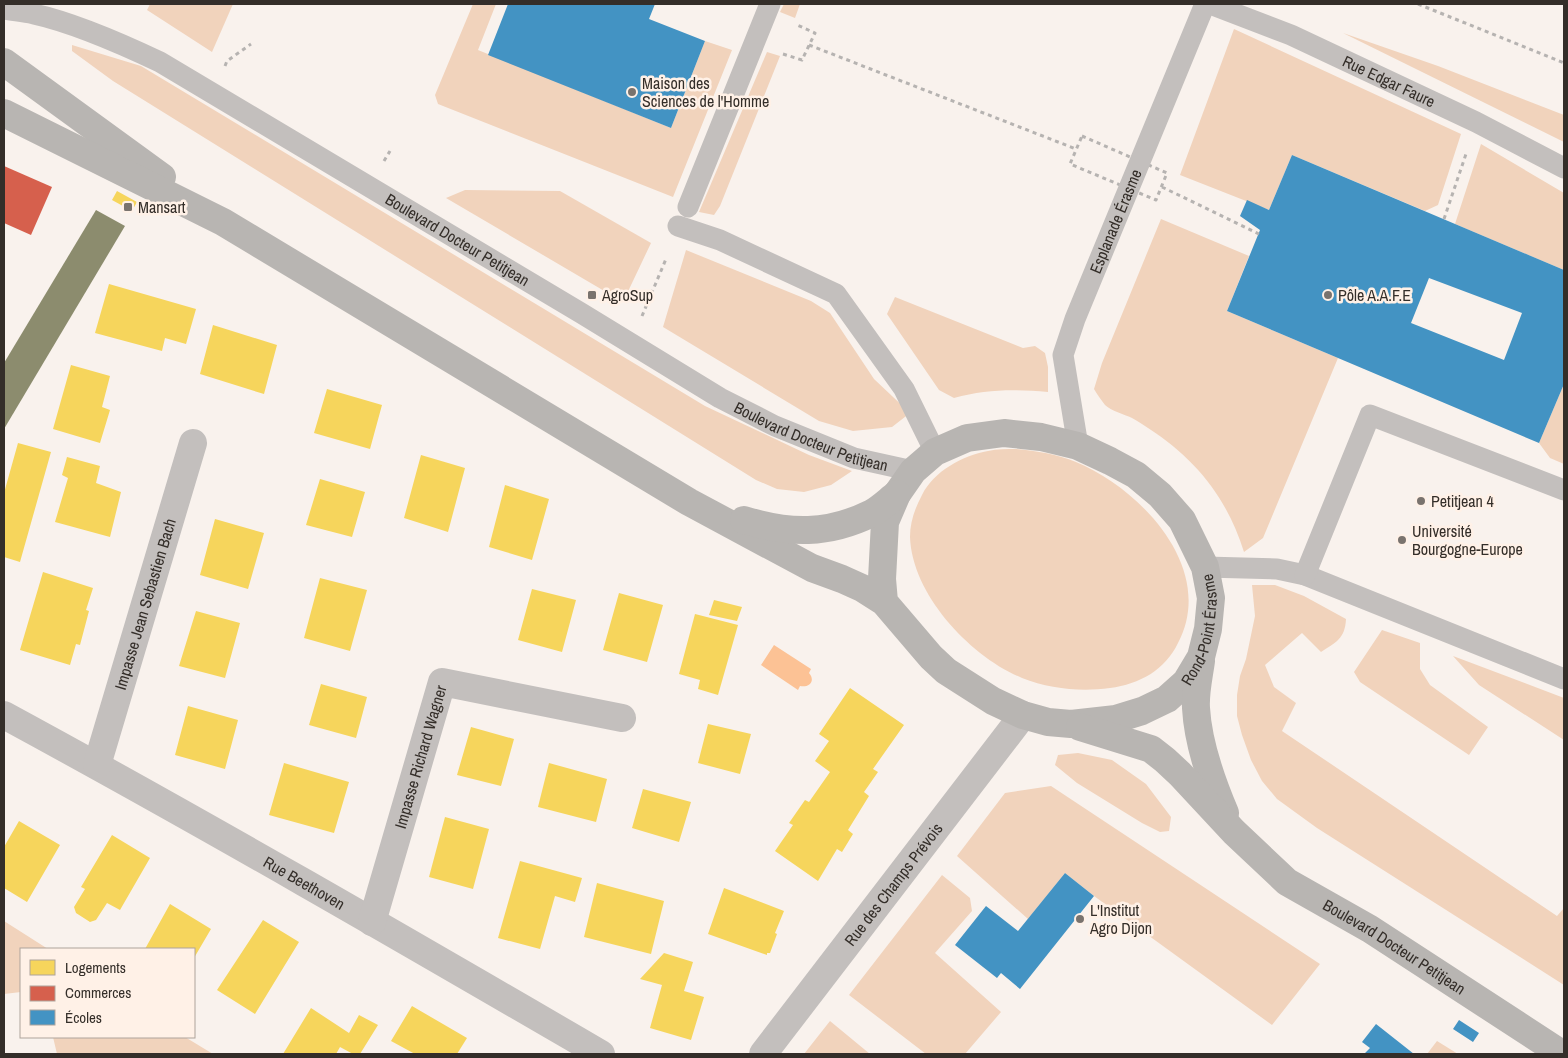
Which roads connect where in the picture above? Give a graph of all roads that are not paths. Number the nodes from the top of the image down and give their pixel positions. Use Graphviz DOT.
graph roads {
  1 [pos="770,4"];
  2 [pos="1205,4"];
  3 [pos="1210,4"];
  4 [pos="4,9"];
  5 [pos="4,62"];
  6 [pos="4,113"];
  7 [pos="1564,168"];
  8 [pos="688,207"];
  9 [pos="223,222"];
  10 [pos="678,226"];
  11 [pos="193,443"];
  12 [pos="1078,446"];
  13 [pos="935,452"];
  14 [pos="913,471"];
  15 [pos="1564,490"];
  16 [pos="897,494"];
  17 [pos="688,502"];
  18 [pos="1204,567"];
  19 [pos="1305,576"];
  20 [pos="884,602"];
  21 [pos="1201,657"];
  22 [pos="1564,679"];
  23 [pos="1023,714"];
  24 [pos="4,715"];
  25 [pos="622,718"];
  26 [pos="1071,724"];
  27 [pos="97,765"];
  28 [pos="1234,832"];
  29 [pos="372,922"];
  30 [pos="601,1054"];
  31 [pos="762,1054"];
  32 [pos="1562,1054"];
  1 -- 8 [label="lane"];
  2 -- 12 [label="lane, Esplanade Érasme"];
  3 -- 7 [label="lane, Rue Edgar Faure"];
  4 -- 14 [label="lane, Boulevard Docteur Petitjean"];
  5 -- 9 [label="main road, Boulevard Docteur Petitjean"];
  6 -- 9 [label="main road, Boulevard Docteur Petitjean"];
  9 -- 17 [label="main road, Boulevard Docteur Petitjean"];
  10 -- 13 [label="lane"];
  11 -- 27 [label="street, Impasse Jean Sebastien Bach"];
  12 -- 13 [label="main road, Rond-Point Érasme"];
  12 -- 18 [label="main road, Rond-Point Érasme"];
  13 -- 14 [label="main road, Rond-Point Érasme"];
  14 -- 16 [label="main road, Rond-Point Érasme"];
  15 -- 19 [label="lane"];
  16 -- 17 [label="main road, Boulevard Docteur Petitjean"];
  16 -- 20 [label="main road, Rond-Point Érasme"];
  17 -- 20 [label="main road, Boulevard Docteur Petitjean"];
  18 -- 19 [label="lane"];
  18 -- 21 [label="main road, Rond-Point Érasme"];
  19 -- 22 [label="lane"];
  20 -- 23 [label="main road, Rond-Point Érasme"];
  21 -- 26 [label="main road, Rond-Point Érasme"];
  21 -- 28 [label="main road, Boulevard Docteur Petitjean"];
  23 -- 26 [label="main road, Rond-Point Érasme"];
  23 -- 31 [label="street, Rue des Champs Prévois"];
  24 -- 27 [label="street, Rue Beethoven"];
  25 -- 29 [label="street, Impasse Richard Wagner"];
  26 -- 28 [label="main road, Boulevard Docteur Petitjean"];
  27 -- 29 [label="street, Rue Beethoven"];
  28 -- 32 [label="main road, Boulevard Docteur Petitjean"];
  29 -- 30 [label="street, Rue Beethoven"];
}
